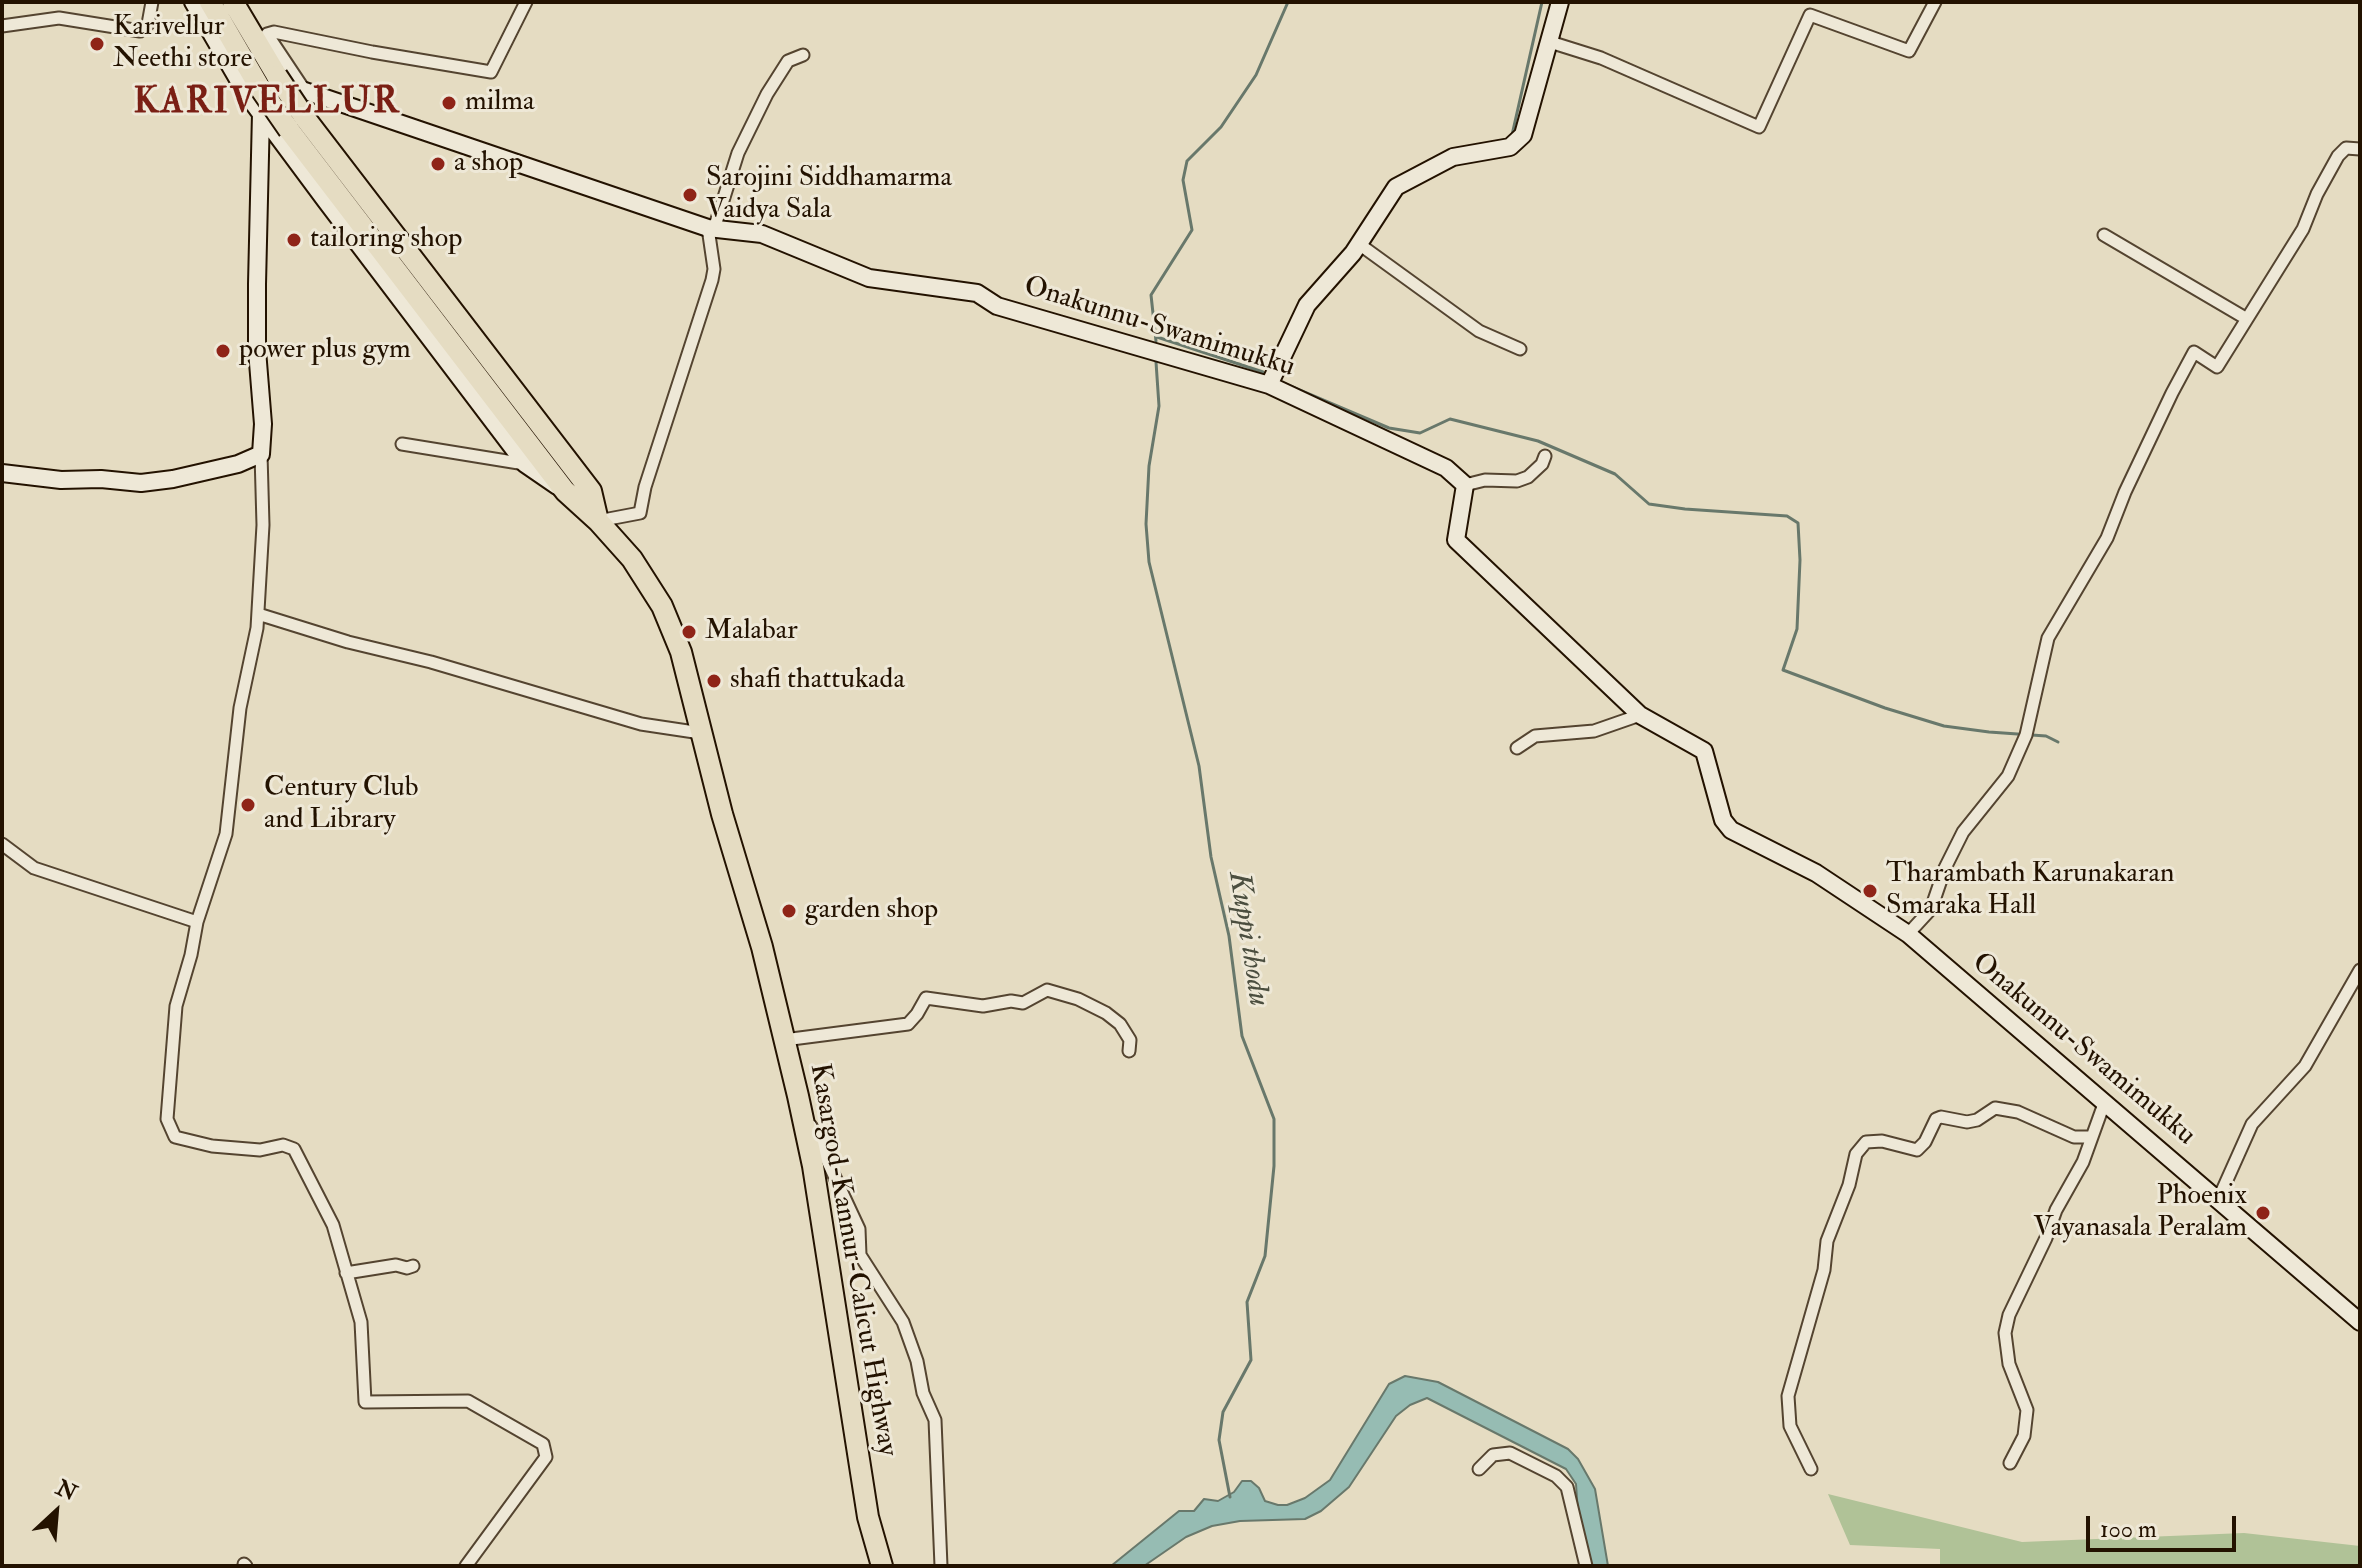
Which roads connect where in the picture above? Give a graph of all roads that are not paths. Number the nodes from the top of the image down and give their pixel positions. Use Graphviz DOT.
graph roads {
  1 [pos="152,2"];
  2 [pos="193,2"];
  3 [pos="210,2"];
  4 [pos="233,2"];
  5 [pos="526,2"];
  6 [pos="1560,2"];
  7 [pos="1935,2"];
  8 [pos="2,26"];
  9 [pos="1550,42"];
  10 [pos="803,55"];
  11 [pos="268,82"];
  12 [pos="305,91"];
  13 [pos="261,113"];
  14 [pos="297,124"];
  15 [pos="2360,149"];
  16 [pos="711,229"];
  17 [pos="2104,235"];
  18 [pos="1359,244"];
  19 [pos="2247,319"];
  20 [pos="1520,349"];
  21 [pos="1269,385"];
  22 [pos="402,444"];
  23 [pos="261,454"];
  24 [pos="1545,456"];
  25 [pos="525,464"];
  26 [pos="2,473"];
  27 [pos="1465,485"];
  28 [pos="565,491"];
  29 [pos="598,521"];
  30 [pos="258,614"];
  31 [pos="1640,715"];
  32 [pos="701,733"];
  33 [pos="1517,748"];
  34 [pos="2,844"];
  35 [pos="197,922"];
  36 [pos="1908,934"];
  37 [pos="2360,970"];
  38 [pos="784,1040"];
  39 [pos="1129,1051"];
  40 [pos="798,1096"];
  41 [pos="2105,1101"];
  42 [pos="2091,1137"];
  43 [pos="2218,1200"];
  44 [pos="413,1266"];
  45 [pos="346,1273"];
  46 [pos="2360,1322"];
  47 [pos="2010,1463"];
  48 [pos="1479,1469"];
  49 [pos="1811,1469"];
  50 [pos="466,1566"];
  51 [pos="882,1566"];
  52 [pos="941,1566"];
  53 [pos="1586,1566"];
  1 -- 8 [label="street"];
  2 -- 13 [label="street"];
  3 -- 11 [label="highway, Kasargod-Kannur-Calicut Highway"];
  4 -- 11 [label="highway, Kasargod-Kannur-Calicut Highway"];
  5 -- 12 [label="street"];
  6 -- 9 [label="street"];
  7 -- 9 [label="street"];
  9 -- 18 [label="street"];
  10 -- 16 [label="street"];
  11 -- 14 [label="highway, Kasargod-Kannur-Calicut Highway, bridge"];
  12 -- 13 [label="street"];
  12 -- 16 [label="street, Onakunnu-Swamimukku"];
  13 -- 23 [label="street"];
  13 -- 25 [label="street"];
  14 -- 28 [label="highway, Kasargod-Kannur-Calicut Highway"];
  14 -- 29 [label="highway, Kasargod-Kannur-Calicut Highway"];
  15 -- 19 [label="street"];
  16 -- 21 [label="street, Onakunnu-Swamimukku"];
  16 -- 29 [label="street"];
  17 -- 19 [label="street"];
  18 -- 20 [label="street"];
  18 -- 21 [label="street"];
  19 -- 36 [label="street"];
  21 -- 27 [label="street, Onakunnu-Swamimukku"];
  22 -- 25 [label="street"];
  23 -- 26 [label="street"];
  23 -- 30 [label="street"];
  24 -- 27 [label="street"];
  25 -- 28 [label="street"];
  27 -- 31 [label="street, Onakunnu-Swamimukku"];
  28 -- 29 [label="highway, Kasargod-Kannur-Calicut Highway"];
  29 -- 32 [label="highway, Kasargod-Kannur-Calicut Highway"];
  30 -- 32 [label="street"];
  30 -- 35 [label="street"];
  31 -- 33 [label="street"];
  31 -- 36 [label="street, Onakunnu-Swamimukku"];
  32 -- 38 [label="highway, Kasargod-Kannur-Calicut Highway"];
  34 -- 35 [label="street"];
  35 -- 45 [label="street"];
  36 -- 41 [label="street, Onakunnu-Swamimukku"];
  37 -- 43 [label="street"];
  38 -- 39 [label="street"];
  38 -- 40 [label="highway, Kasargod-Kannur-Calicut Highway"];
  40 -- 51 [label="highway, Kasargod-Kannur-Calicut Highway"];
  40 -- 52 [label="street"];
  41 -- 42 [label="street"];
  41 -- 43 [label="street, Onakunnu-Swamimukku"];
  42 -- 47 [label="street"];
  42 -- 49 [label="street"];
  43 -- 46 [label="street, Onakunnu-Swamimukku"];
  44 -- 45 [label="street"];
  45 -- 50 [label="street"];
  48 -- 53 [label="street"];
}
